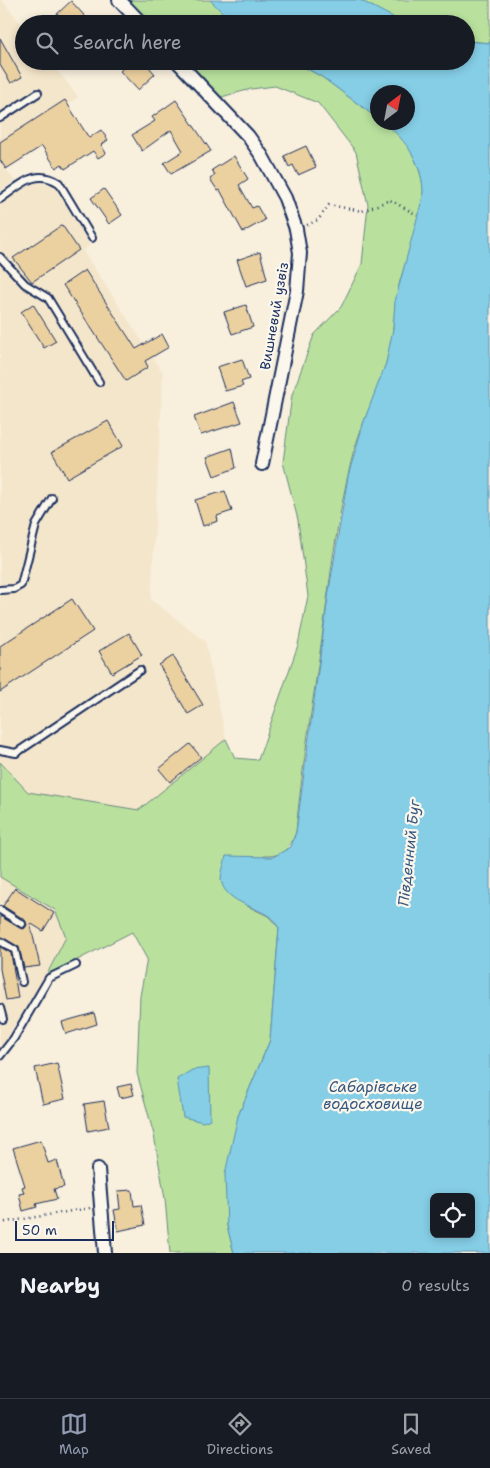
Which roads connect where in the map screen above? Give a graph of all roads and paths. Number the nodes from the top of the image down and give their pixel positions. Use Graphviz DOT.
graph roads {
  1 [pos="119,0"];
  2 [pos="133,15"];
  3 [pos="186,70"];
  4 [pos="38,93"];
  5 [pos="0,118"];
  6 [pos="0,199"];
  7 [pos="417,215"];
  8 [pos="314,222"];
  9 [pos="92,238"];
  10 [pos="0,257"];
  11 [pos="99,382"];
  12 [pos="262,464"];
  13 [pos="52,498"];
  14 [pos="0,590"];
  15 [pos="140,670"];
  16 [pos="0,750"];
  17 [pos="0,910"];
  18 [pos="22,924"];
  19 [pos="0,941"];
  20 [pos="76,965"];
  21 [pos="22,982"];
  22 [pos="0,1008"];
  23 [pos="3,1019"];
  24 [pos="0,1056"];
  25 [pos="98,1169"];
  26 [pos="101,1206"];
  27 [pos="0,1223"];
  28 [pos="105,1253"];
  1 -- 2 [label="street"];
  3 -- 12 [label="street, Вишневий узвіз"];
  4 -- 5 [label="lane"];
  6 -- 9 [label="lane"];
  7 -- 8 [label="path"];
  10 -- 11 [label="lane"];
  13 -- 14 [label="lane"];
  15 -- 16 [label="lane"];
  17 -- 18 [label="lane"];
  19 -- 21 [label="lane"];
  20 -- 24 [label="lane"];
  22 -- 23 [label="lane"];
  25 -- 26 [label="street"];
  26 -- 27 [label="path"];
  26 -- 28 [label="street"];
}
